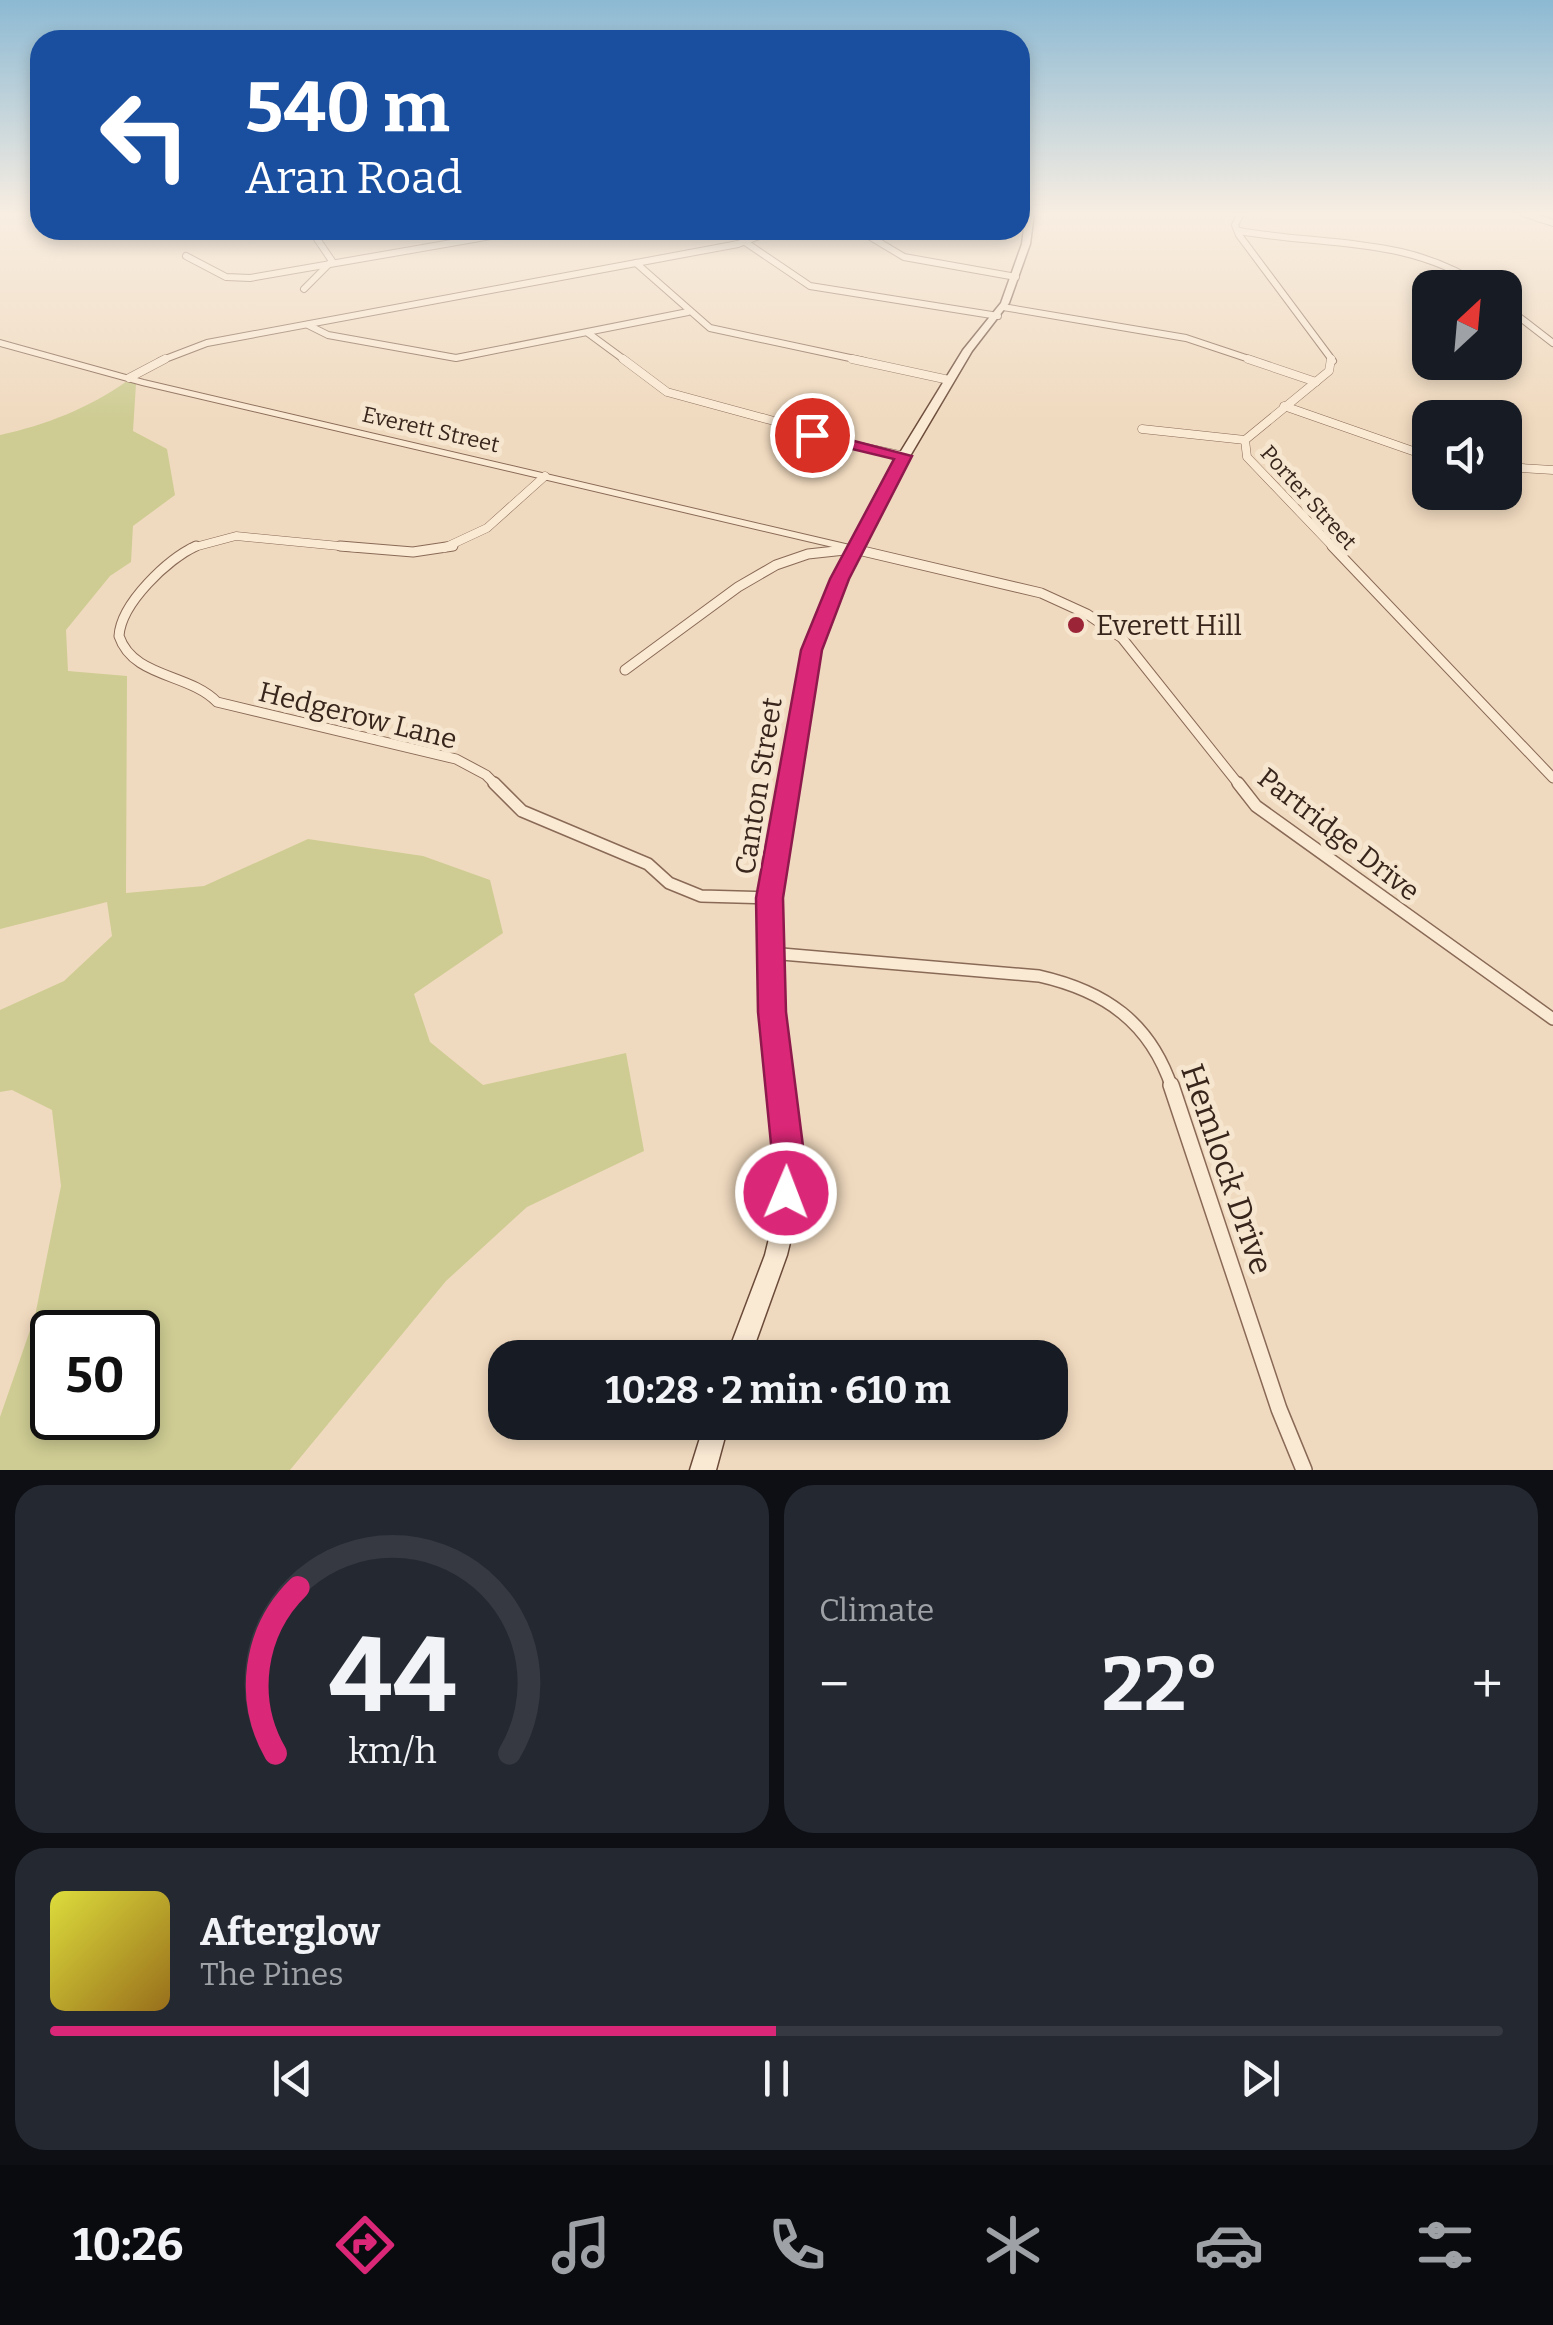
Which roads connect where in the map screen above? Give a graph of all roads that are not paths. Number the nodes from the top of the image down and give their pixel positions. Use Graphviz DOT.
graph roads {
  1 [pos="312,282"];
  2 [pos="538,282"];
  3 [pos="656,282"];
  4 [pos="802,282"];
  5 [pos="1014,282"];
  6 [pos="1274,282"];
  7 [pos="304,289"];
  8 [pos="688,312"];
  9 [pos="1001,312"];
  10 [pos="1522,319"];
  11 [pos="308,325"];
  12 [pos="588,333"];
  13 [pos="0,343"];
  14 [pos="1553,344"];
  15 [pos="129,378"];
  16 [pos="950,380"];
  17 [pos="1316,382"];
  18 [pos="1284,406"];
  19 [pos="1142,429"];
  20 [pos="1245,440"];
  21 [pos="1412,451"];
  22 [pos="904,456"];
  23 [pos="1522,468"];
  24 [pos="1553,470"];
  25 [pos="545,476"];
  26 [pos="854,549"];
  27 [pos="625,670"];
  28 [pos="1553,778"];
  29 [pos="770,898"];
  30 [pos="770,952"];
  31 [pos="1553,1019"];
  32 [pos="745,1340"];
  33 [pos="712,1440"];
  34 [pos="703,1470"];
  35 [pos="1304,1470"];
  1 -- 7 [label="street"];
  2 -- 11 [label="street"];
  3 -- 8 [label="street"];
  4 -- 9 [label="street"];
  5 -- 9 [label="main road, Canton Street"];
  6 -- 17 [label="street"];
  8 -- 12 [label="street"];
  8 -- 16 [label="street"];
  9 -- 16 [label="main road, Canton Street"];
  9 -- 17 [label="street"];
  10 -- 14 [label="street"];
  11 -- 12 [label="street"];
  11 -- 15 [label="street"];
  12 -- 22 [label="street"];
  13 -- 15 [label="street, Everett Street"];
  15 -- 25 [label="street, Everett Street"];
  16 -- 22 [label="main road, Canton Street"];
  17 -- 18 [label="street, Porter Street"];
  18 -- 20 [label="street, Porter Street"];
  18 -- 21 [label="street"];
  19 -- 20 [label="street"];
  20 -- 28 [label="street, Porter Street"];
  22 -- 26 [label="main road, Canton Street"];
  23 -- 24 [label="street"];
  25 -- 26 [label="street, Everett Street"];
  25 -- 29 [label="street, Hedgerow Lane"];
  26 -- 27 [label="street"];
  26 -- 29 [label="main road, Canton Street"];
  26 -- 31 [label="street, Partridge Drive"];
  29 -- 30 [label="main road, Canton Street"];
  30 -- 32 [label="main road, Canton Street"];
  30 -- 35 [label="street, Hemlock Drive"];
  33 -- 34 [label="main road"];
}
